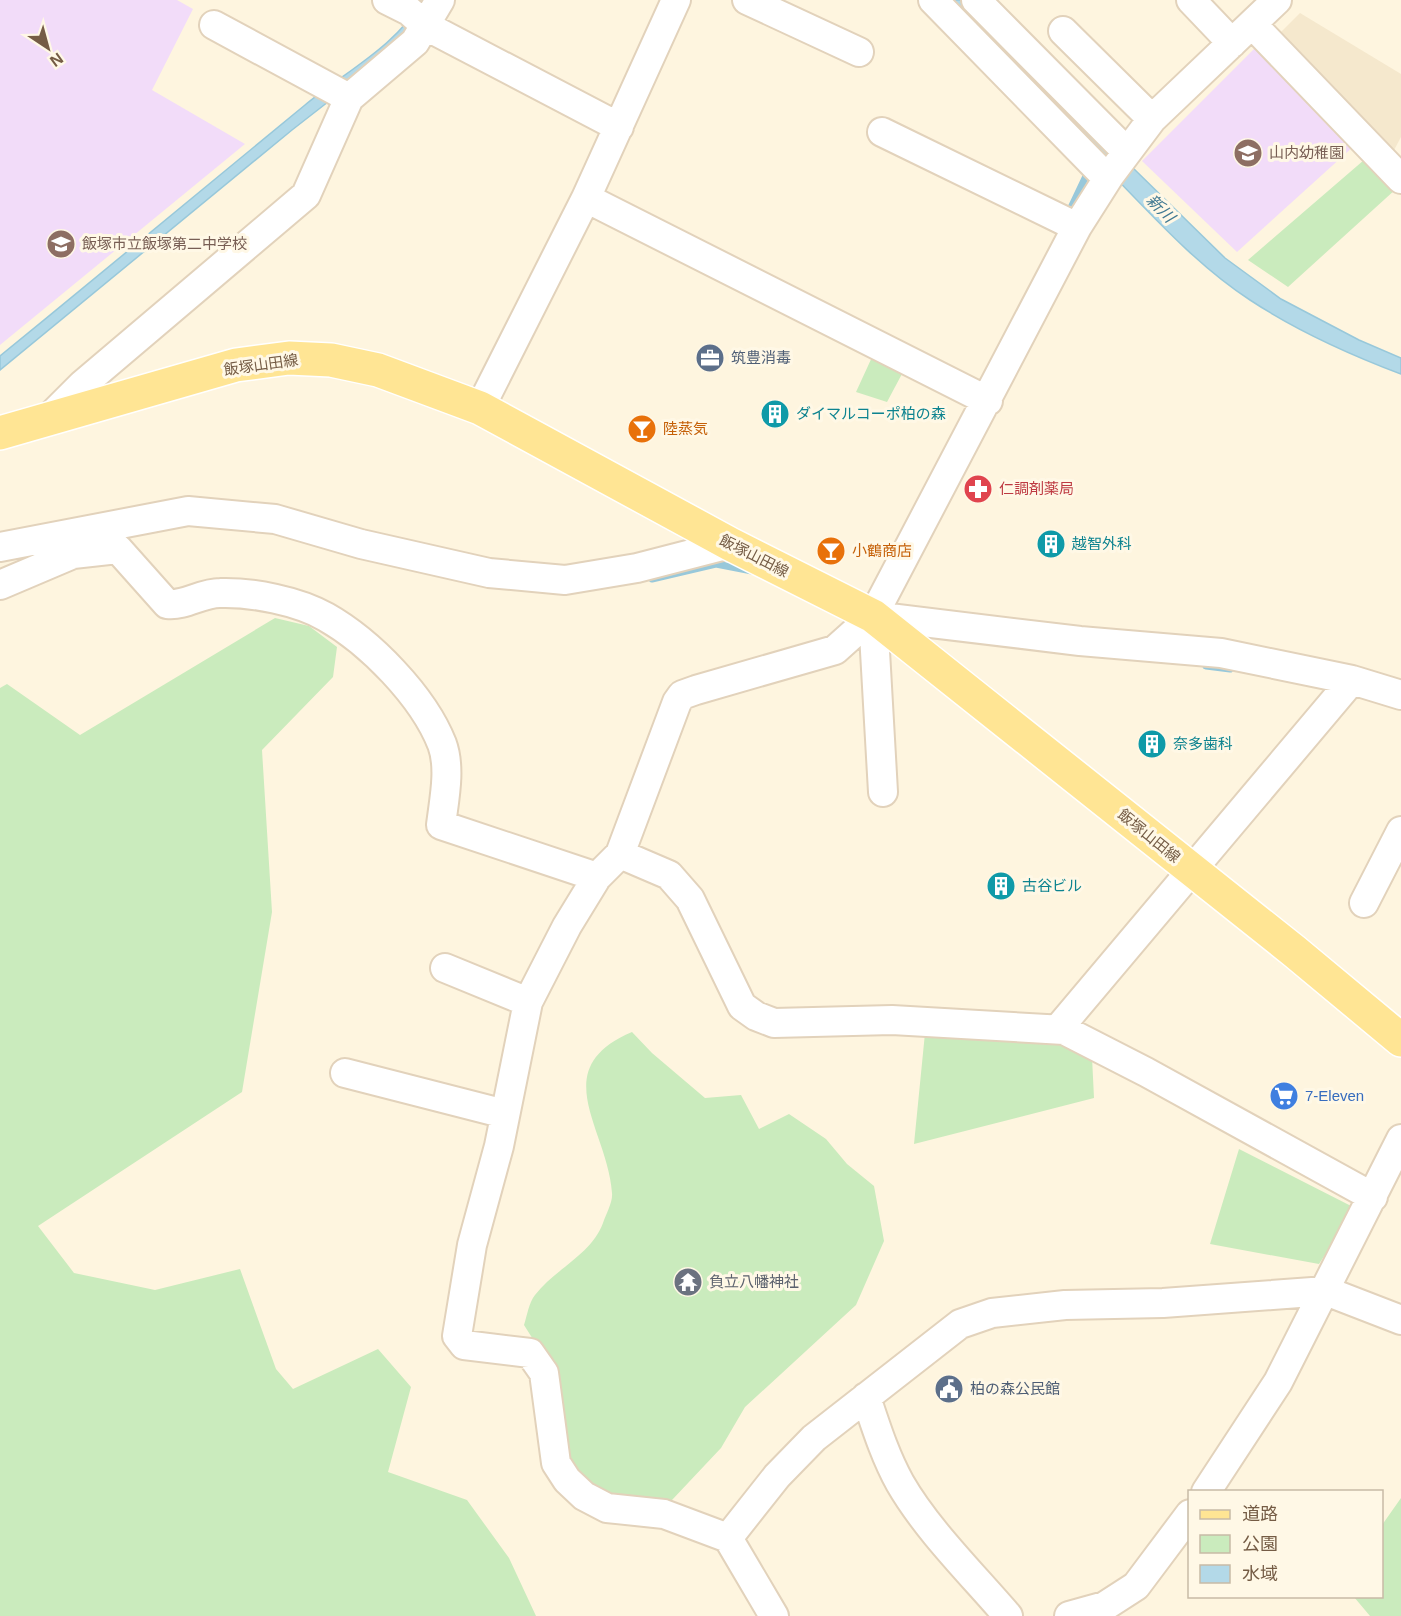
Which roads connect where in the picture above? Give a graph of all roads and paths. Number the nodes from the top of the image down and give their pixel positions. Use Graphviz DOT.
graph roads {
  1 [pos="440,0"];
  2 [pos="676,0"];
  3 [pos="747,0"];
  4 [pos="933,0"];
  5 [pos="976,0"];
  6 [pos="1191,0"];
  7 [pos="1277,0"];
  8 [pos="411,15"];
  9 [pos="214,25"];
  10 [pos="1063,31"];
  11 [pos="1242,34"];
  12 [pos="859,51"];
  13 [pos="339,93"];
  14 [pos="1152,118"];
  15 [pos="619,126"];
  16 [pos="882,132"];
  17 [pos="1117,165"];
  18 [pos="1401,179"];
  19 [pos="586,198"];
  20 [pos="1077,227"];
  21 [pos="988,400"];
  22 [pos="480,408"];
  23 [pos="50,417"];
  24 [pos="0,433"];
  25 [pos="729,544"];
  26 [pos="71,545"];
  27 [pos="0,547"];
  28 [pos="0,585"];
  29 [pos="873,616"];
  30 [pos="1345,688"];
  31 [pos="1401,695"];
  32 [pos="883,792"];
  33 [pos="1401,831"];
  34 [pos="620,854"];
  35 [pos="1193,871"];
  36 [pos="597,877"];
  37 [pos="1364,903"];
  38 [pos="445,969"];
  39 [pos="528,1002"];
  40 [pos="1058,1029"];
  41 [pos="1401,1040"];
  42 [pos="345,1073"];
  43 [pos="505,1114"];
  44 [pos="1401,1139"];
  45 [pos="1373,1197"];
  46 [pos="1326,1291"];
  47 [pos="1401,1320"];
  48 [pos="866,1397"];
  49 [pos="1207,1490"];
  50 [pos="1188,1517"];
  51 [pos="728,1538"];
  52 [pos="1106,1611"];
  53 [pos="774,1616"];
  54 [pos="1008,1616"];
  55 [pos="1069,1616"];
  1 -- 8 [label="street"];
  2 -- 15 [label="street"];
  3 -- 12 [label="street"];
  4 -- 17 [label="street"];
  5 -- 17 [label="street"];
  6 -- 11 [label="street"];
  7 -- 11 [label="street"];
  8 -- 13 [label="street"];
  8 -- 15 [label="street"];
  9 -- 13 [label="street"];
  10 -- 14 [label="street"];
  11 -- 14 [label="street"];
  11 -- 18 [label="street"];
  13 -- 23 [label="street"];
  14 -- 17 [label="street"];
  15 -- 19 [label="street"];
  16 -- 20 [label="street"];
  17 -- 20 [label="street"];
  19 -- 21 [label="street"];
  19 -- 22 [label="street"];
  20 -- 21 [label="street"];
  21 -- 29 [label="street"];
  22 -- 23 [label="main road, 飯塚山田線"];
  22 -- 25 [label="main road, 飯塚山田線"];
  23 -- 24 [label="main road, 飯塚山田線"];
  25 -- 26 [label="street"];
  25 -- 29 [label="main road, 飯塚山田線"];
  26 -- 27 [label="street"];
  26 -- 28 [label="street"];
  26 -- 36 [label="street"];
  29 -- 30 [label="street"];
  29 -- 32 [label="street"];
  29 -- 34 [label="street"];
  29 -- 35 [label="main road, 飯塚山田線"];
  30 -- 31 [label="street"];
  30 -- 35 [label="street"];
  33 -- 37 [label="street"];
  34 -- 36 [label="street"];
  34 -- 40 [label="street"];
  35 -- 40 [label="street"];
  35 -- 41 [label="main road, 飯塚山田線"];
  36 -- 39 [label="street"];
  38 -- 39 [label="street"];
  39 -- 43 [label="street"];
  40 -- 45 [label="street"];
  42 -- 43 [label="street"];
  43 -- 51 [label="street"];
  44 -- 45 [label="street"];
  45 -- 46 [label="street"];
  46 -- 47 [label="street"];
  46 -- 48 [label="street"];
  46 -- 49 [label="street"];
  48 -- 51 [label="street"];
  48 -- 54 [label="street"];
  50 -- 52 [label="street"];
  51 -- 53 [label="street"];
  52 -- 55 [label="street"];
}
